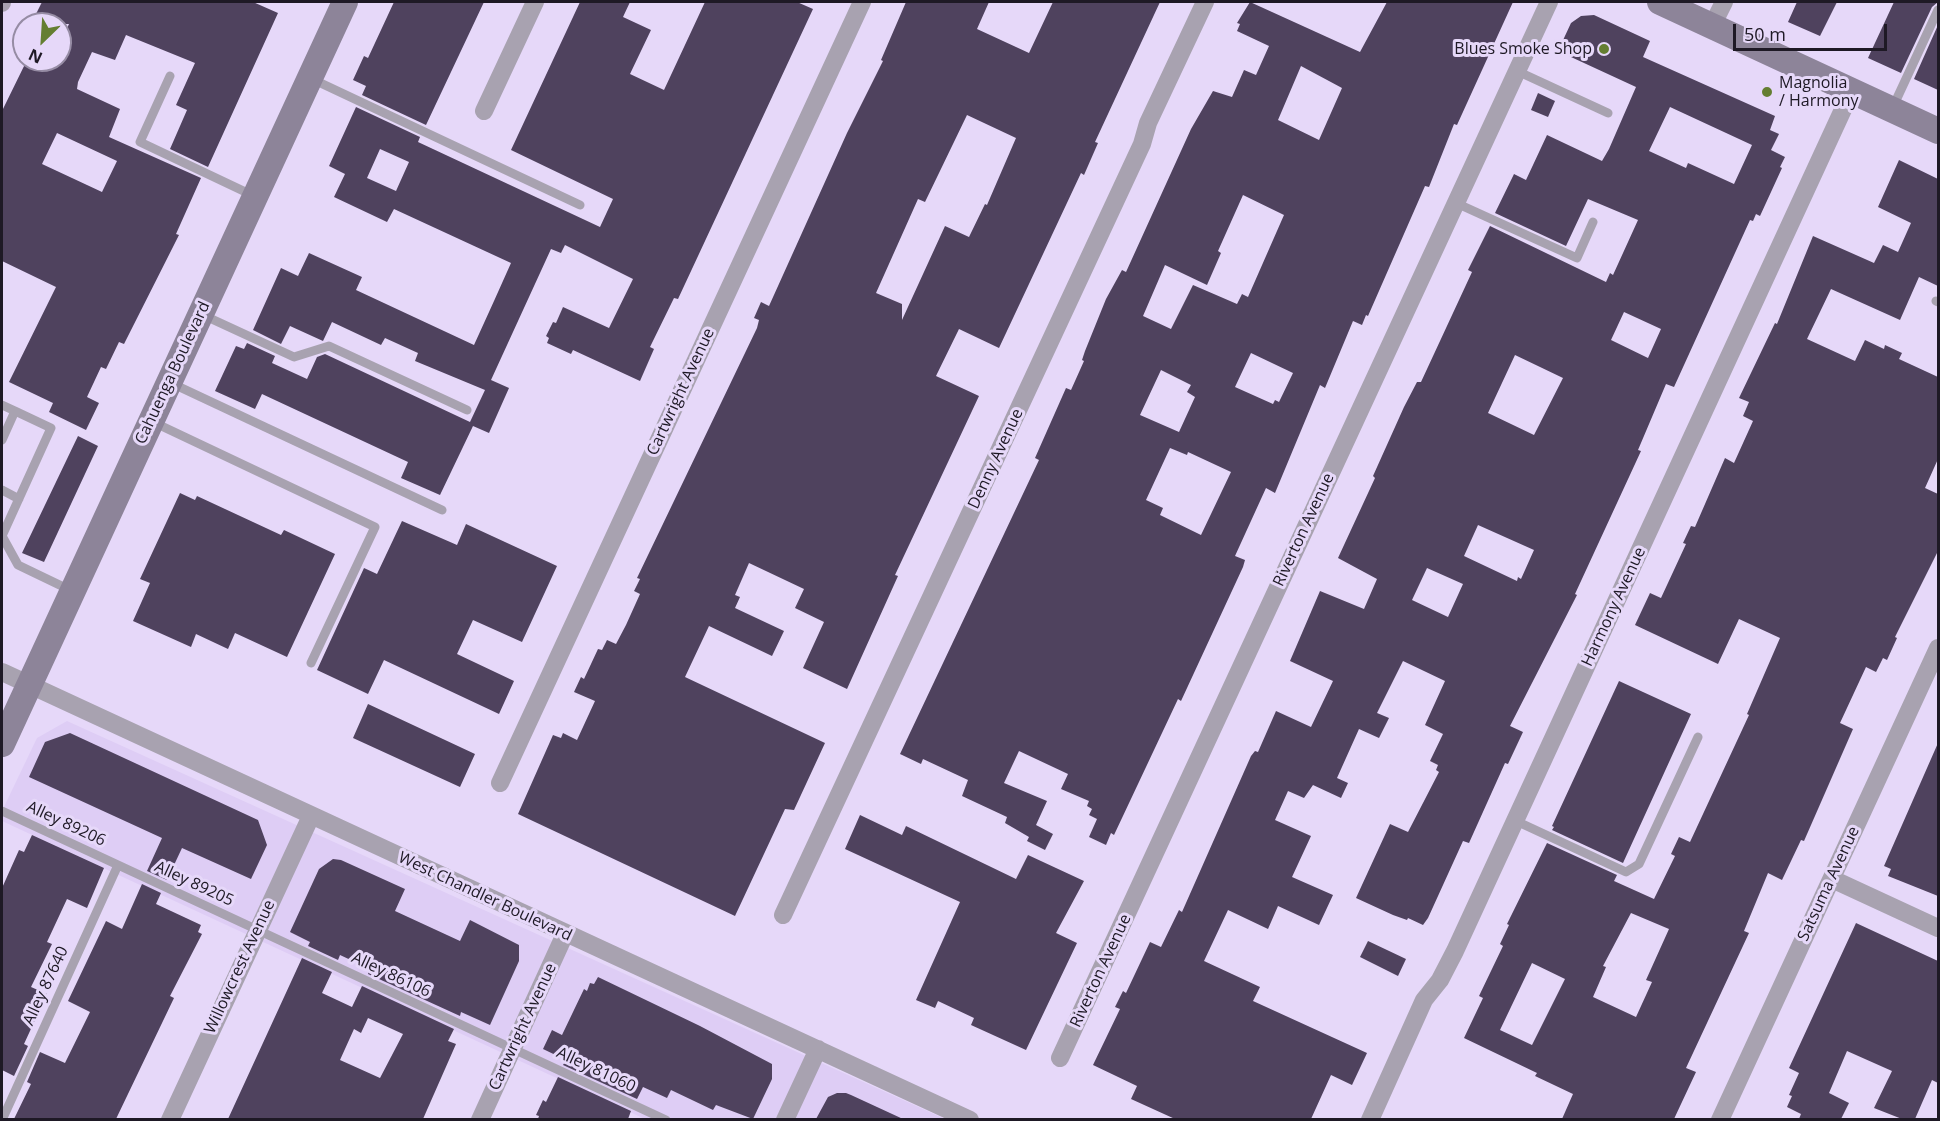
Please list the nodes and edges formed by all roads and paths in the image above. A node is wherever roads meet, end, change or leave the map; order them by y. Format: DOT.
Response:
graph roads {
  1 [pos="345,2"];
  2 [pos="535,2"];
  3 [pos="862,2"];
  4 [pos="1204,2"];
  5 [pos="1549,2"];
  6 [pos="1660,2"];
  7 [pos="1724,2"];
  8 [pos="1938,10"];
  9 [pos="1712,26"];
  10 [pos="1517,71"];
  11 [pos="170,76"];
  12 [pos="309,78"];
  13 [pos="1852,90"];
  14 [pos="1892,109"];
  15 [pos="484,111"];
  16 [pos="1608,113"];
  17 [pos="1938,130"];
  18 [pos="254,196"];
  19 [pos="1456,203"];
  20 [pos="580,205"];
  21 [pos="1593,222"];
  22 [pos="201,314"];
  23 [pos="169,382"];
  24 [pos="2,405"];
  25 [pos="467,410"];
  26 [pos="15,411"];
  27 [pos="151,421"];
  28 [pos="2,440"];
  29 [pos="2,490"];
  30 [pos="19,499"];
  31 [pos="442,510"];
  32 [pos="72,591"];
  33 [pos="1938,648"];
  34 [pos="311,663"];
  35 [pos="2,672"];
  36 [pos="28,685"];
  37 [pos="1698,737"];
  38 [pos="2,744"];
  39 [pos="500,783"];
  40 [pos="2,811"];
  41 [pos="311,816"];
  42 [pos="1516,821"];
  43 [pos="118,865"];
  44 [pos="1832,879"];
  45 [pos="783,915"];
  46 [pos="1938,928"];
  47 [pos="257,929"];
  48 [pos="565,934"];
  49 [pos="513,1048"];
  50 [pos="818,1049"];
  51 [pos="1060,1058"];
  52 [pos="2,1119"];
  53 [pos="170,1119"];
  54 [pos="480,1119"];
  55 [pos="666,1119"];
  56 [pos="785,1119"];
  57 [pos="970,1119"];
  58 [pos="1370,1119"];
  59 [pos="1720,1119"];
  1 -- 12 [label="main road, Cahuenga Boulevard"];
  2 -- 15 [label="street"];
  3 -- 39 [label="street, Cartwright Avenue"];
  4 -- 45 [label="street, Denny Avenue"];
  5 -- 10 [label="street, Riverton Avenue"];
  6 -- 9 [label="main road"];
  7 -- 9 [label="street"];
  8 -- 14 [label="lane"];
  9 -- 13 [label="main road"];
  10 -- 16 [label="lane"];
  10 -- 19 [label="street, Riverton Avenue"];
  11 -- 18 [label="lane"];
  12 -- 18 [label="main road, Cahuenga Boulevard"];
  12 -- 20 [label="lane"];
  13 -- 14 [label="main road"];
  13 -- 42 [label="street, Harmony Avenue"];
  14 -- 17 [label="main road"];
  18 -- 22 [label="main road, Cahuenga Boulevard"];
  19 -- 21 [label="lane"];
  19 -- 51 [label="street, Riverton Avenue"];
  22 -- 23 [label="main road, Cahuenga Boulevard"];
  22 -- 25 [label="lane"];
  23 -- 27 [label="main road, Cahuenga Boulevard"];
  23 -- 31 [label="lane"];
  24 -- 26 [label="lane"];
  26 -- 28 [label="lane"];
  26 -- 30 [label="lane"];
  27 -- 32 [label="main road, Cahuenga Boulevard"];
  27 -- 34 [label="lane"];
  29 -- 30 [label="lane"];
  30 -- 32 [label="lane"];
  32 -- 36 [label="main road, Cahuenga Boulevard"];
  33 -- 44 [label="street, Satsuma Avenue"];
  35 -- 36 [label="street, West Chandler Boulevard"];
  36 -- 38 [label="main road, Cahuenga Boulevard"];
  36 -- 41 [label="street, West Chandler Boulevard"];
  37 -- 42 [label="lane"];
  40 -- 43 [label="lane, Alley 89206"];
  41 -- 47 [label="street, Willowcrest Avenue"];
  41 -- 48 [label="street, West Chandler Boulevard"];
  42 -- 58 [label="street, Harmony Avenue"];
  43 -- 47 [label="lane, Alley 89205"];
  43 -- 52 [label="lane, Alley 87640"];
  44 -- 46 [label="street"];
  44 -- 59 [label="street, Satsuma Avenue"];
  47 -- 49 [label="lane, Alley 86106"];
  47 -- 53 [label="street, Willowcrest Avenue"];
  48 -- 49 [label="street, Cartwright Avenue"];
  48 -- 50 [label="street, West Chandler Boulevard"];
  49 -- 54 [label="street, Cartwright Avenue"];
  49 -- 55 [label="lane, Alley 81060"];
  50 -- 56 [label="street"];
  50 -- 57 [label="street, West Chandler Boulevard"];
}
